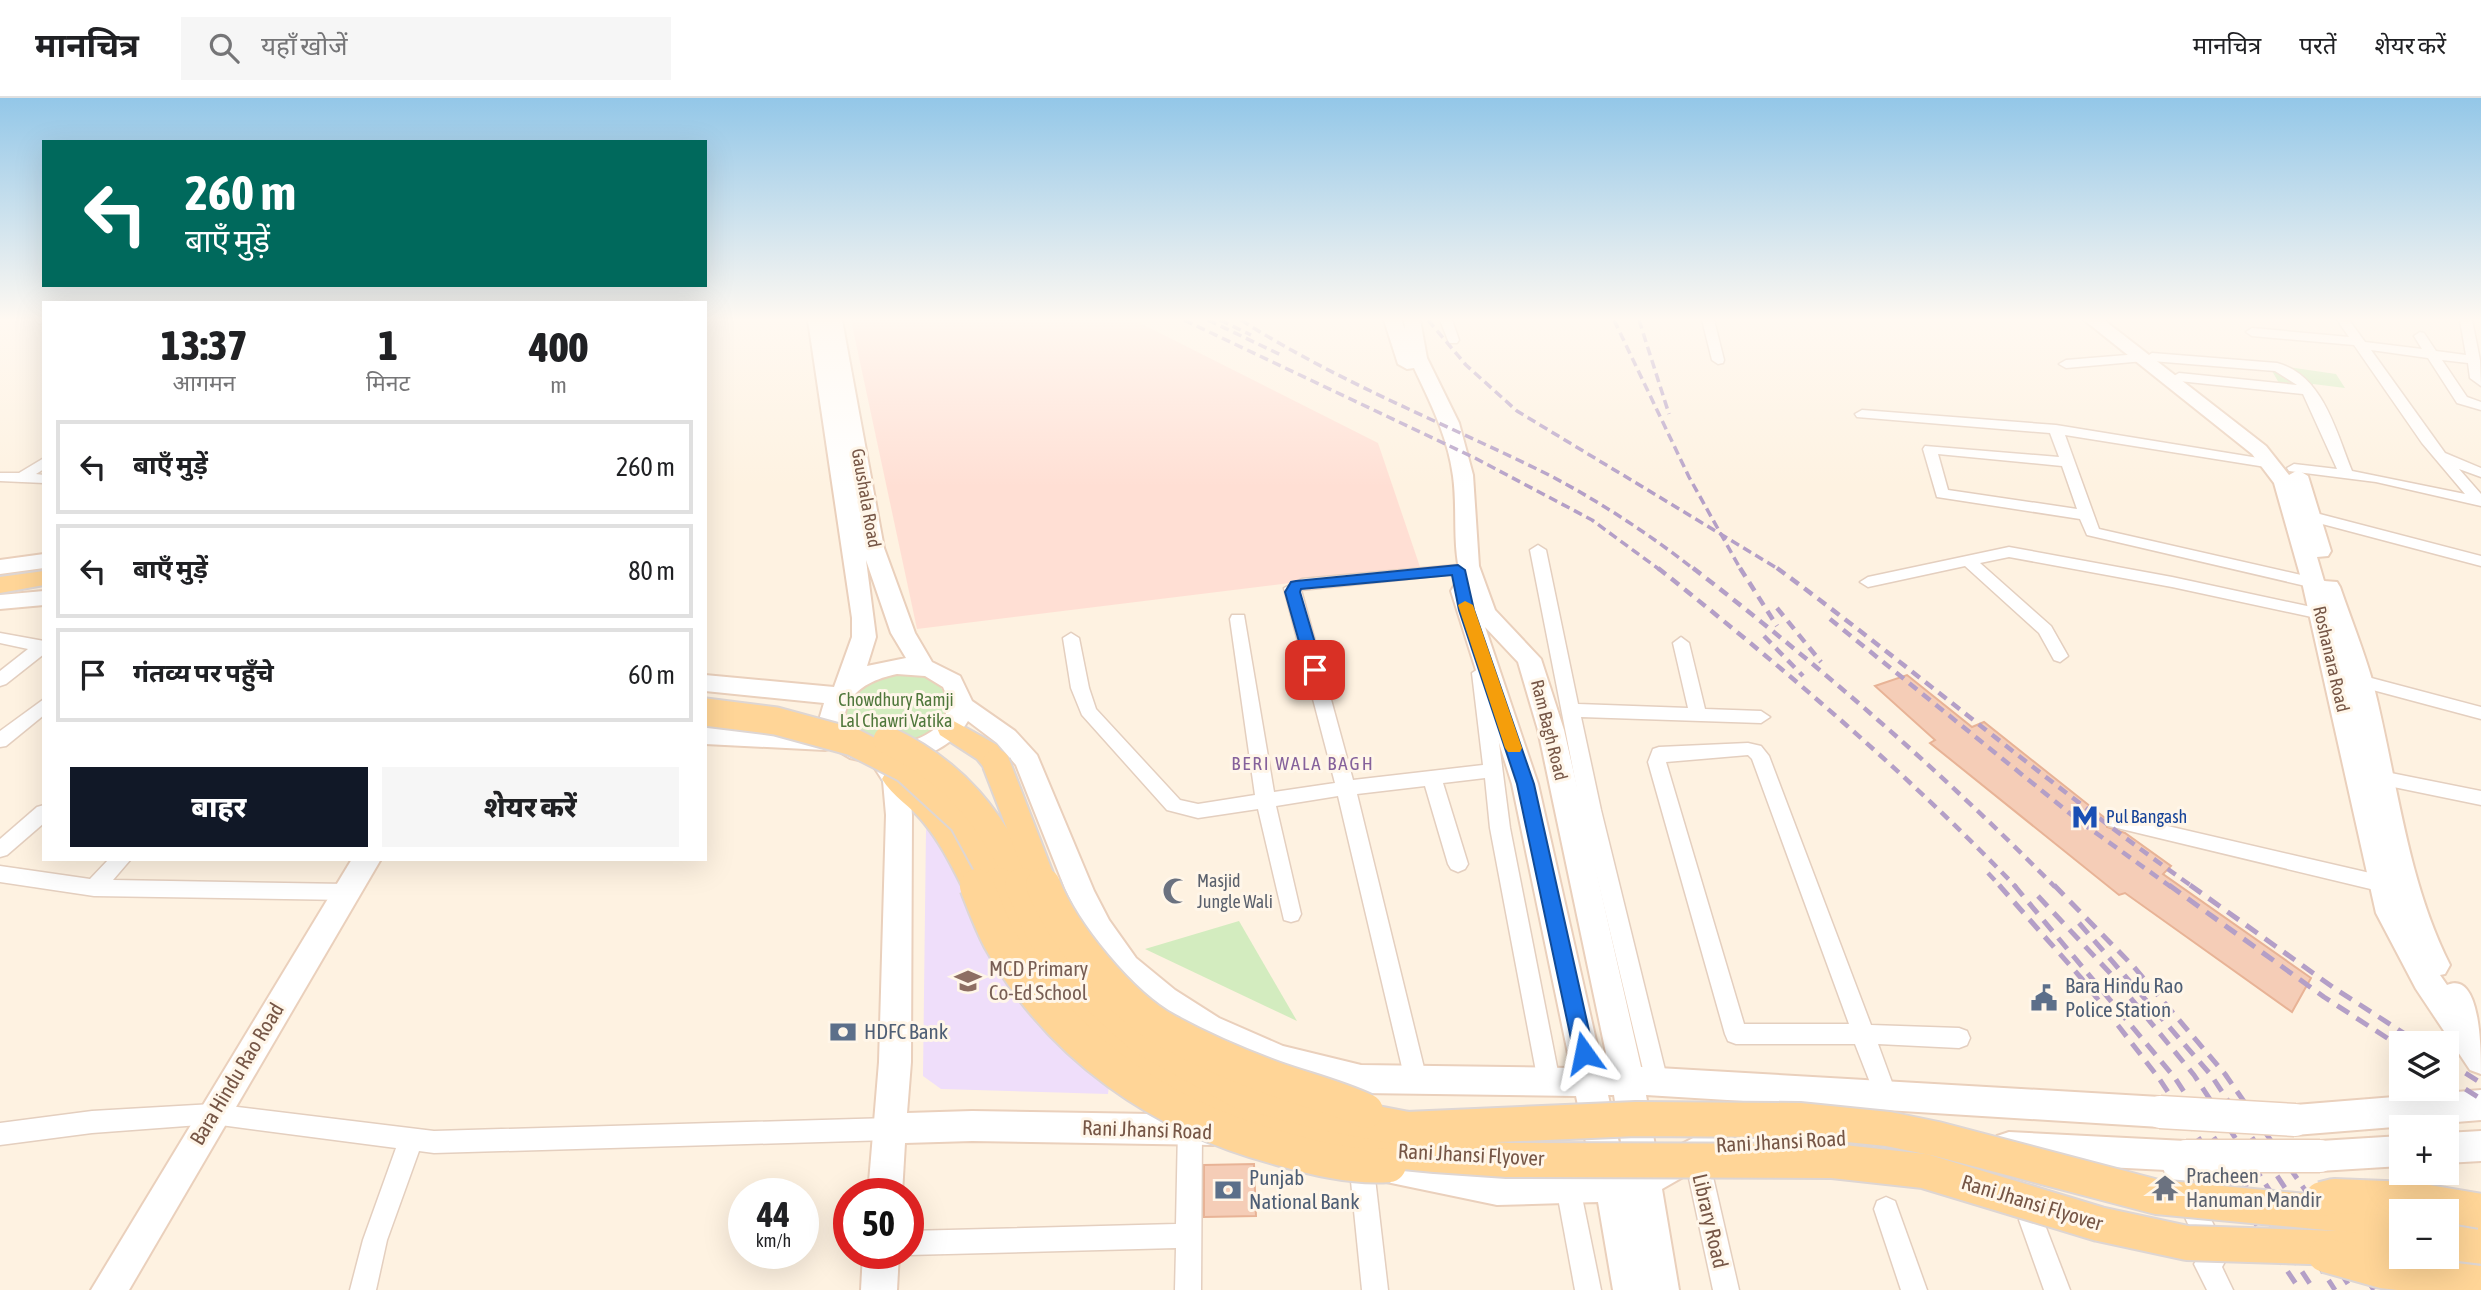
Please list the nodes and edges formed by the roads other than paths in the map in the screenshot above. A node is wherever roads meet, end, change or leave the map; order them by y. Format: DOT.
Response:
graph roads {
  1 [pos="826,376"];
  2 [pos="843,376"];
  3 [pos="1413,376"];
  4 [pos="1426,376"];
  5 [pos="2168,376"];
  6 [pos="2297,376"];
  7 [pos="2383,376"];
  8 [pos="2446,376"];
  9 [pos="2179,377"];
  10 [pos="2308,390"];
  11 [pos="2481,406"];
  12 [pos="1862,414"];
  13 [pos="2056,429"];
  14 [pos="2439,455"];
  15 [pos="2068,462"];
  16 [pos="42,463"];
  17 [pos="2283,466"];
  18 [pos="2346,473"];
  19 [pos="2481,473"];
  20 [pos="0,477"];
  21 [pos="22,478"];
  22 [pos="42,479"];
  23 [pos="2480,502"];
  24 [pos="2086,514"];
  25 [pos="2312,517"];
  26 [pos="1538,550"];
  27 [pos="42,561"];
  28 [pos="1968,561"];
  29 [pos="2481,561"];
  30 [pos="0,567"];
  31 [pos="42,570"];
  32 [pos="1458,570"];
  33 [pos="0,576"];
  34 [pos="42,578"];
  35 [pos="1868,582"];
  36 [pos="2321,584"];
  37 [pos="0,585"];
  38 [pos="42,598"];
  39 [pos="0,602"];
  40 [pos="1476,611"];
  41 [pos="2321,614"];
  42 [pos="1238,619"];
  43 [pos="0,638"];
  44 [pos="1071,638"];
  45 [pos="1476,638"];
  46 [pos="1681,643"];
  47 [pos="42,647"];
  48 [pos="42,648"];
  49 [pos="2060,656"];
  50 [pos="924,668"];
  51 [pos="0,680"];
  52 [pos="2360,681"];
  53 [pos="707,683"];
  54 [pos="844,692"];
  55 [pos="707,700"];
  56 [pos="42,707"];
  57 [pos="1570,710"];
  58 [pos="707,712"];
  59 [pos="2481,713"];
  60 [pos="1698,715"];
  61 [pos="956,716"];
  62 [pos="1761,717"];
  63 [pos="1508,729"];
  64 [pos="1551,730"];
  65 [pos="707,735"];
  66 [pos="0,741"];
  67 [pos="844,742"];
  68 [pos="873,754"];
  69 [pos="1491,771"];
  70 [pos="1432,778"];
  71 [pos="2381,778"];
  72 [pos="896,779"];
  73 [pos="1346,788"];
  74 [pos="2481,798"];
  75 [pos="1266,803"];
  76 [pos="42,814"];
  77 [pos="2116,821"];
  78 [pos="0,850"];
  79 [pos="119,861"];
  80 [pos="366,861"];
  81 [pos="1458,864"];
  82 [pos="0,874"];
  83 [pos="2383,884"];
  84 [pos="977,886"];
  85 [pos="94,888"];
  86 [pos="347,892"];
  87 [pos="1291,914"];
  88 [pos="2476,1020"];
  89 [pos="1863,1034"];
  90 [pos="1959,1038"];
  91 [pos="1279,1059"];
  92 [pos="2481,1060"];
  93 [pos="1590,1079"];
  94 [pos="1416,1080"];
  95 [pos="1642,1081"];
  96 [pos="1549,1082"];
  97 [pos="1886,1097"];
  98 [pos="2481,1105"];
  99 [pos="213,1114"];
  100 [pos="890,1129"];
  101 [pos="1199,1129"];
  102 [pos="1407,1129"];
  103 [pos="0,1134"];
  104 [pos="411,1139"];
  105 [pos="2481,1146"];
  106 [pos="2459,1147"];
  107 [pos="1695,1151"];
  108 [pos="2389,1152"];
  109 [pos="1435,1155"];
  110 [pos="2177,1155"];
  111 [pos="1361,1161"];
  112 [pos="887,1178"];
  113 [pos="1627,1184"];
  114 [pos="1568,1187"];
  115 [pos="1886,1209"];
  116 [pos="2481,1211"];
  117 [pos="2031,1220"];
  118 [pos="2389,1221"];
  119 [pos="2289,1227"];
  120 [pos="2459,1227"];
  121 [pos="2481,1231"];
  122 [pos="1188,1236"];
  123 [pos="924,1243"];
  124 [pos="2389,1248"];
  125 [pos="2459,1258"];
  126 [pos="2481,1262"];
  127 [pos="880,1269"];
  128 [pos="2481,1283"];
  129 [pos="109,1290"];
  130 [pos="363,1290"];
  131 [pos="878,1290"];
  132 [pos="1188,1290"];
  133 [pos="1376,1290"];
  134 [pos="1588,1290"];
  135 [pos="1631,1290"];
  136 [pos="1661,1290"];
  137 [pos="1726,1290"];
  138 [pos="1914,1290"];
  139 [pos="2057,1290"];
  140 [pos="2220,1290"];
  1 -- 54 [label="main road"];
  2 -- 50 [label="main road, Gaushala Road"];
  3 -- 32 [label="main road, Ram Bagh Road"];
  4 -- 40 [label="main road, Ram Bagh Road"];
  5 -- 17 [label="main road, Roshanara Road"];
  6 -- 10 [label="street"];
  7 -- 14 [label="street"];
  8 -- 11 [label="street"];
  9 -- 10 [label="street"];
  9 -- 17 [label="main road, Roshanara Road"];
  10 -- 18 [label="street"];
  12 -- 13 [label="street"];
  13 -- 15 [label="street"];
  13 -- 17 [label="street"];
  14 -- 19 [label="street"];
  14 -- 23 [label="street"];
  15 -- 24 [label="street"];
  15 -- 24 [label="street"];
  16 -- 21 [label="street"];
  17 -- 18 [label="street"];
  17 -- 25 [label="main road, Roshanara Road"];
  17 -- 36 [label="main road, Roshanara Road"];
  18 -- 23 [label="street"];
  20 -- 21 [label="street"];
  21 -- 22 [label="street"];
  24 -- 36 [label="street"];
  25 -- 29 [label="street"];
  25 -- 36 [label="main road, Roshanara Road"];
  26 -- 57 [label="street"];
  27 -- 30 [label="main road"];
  28 -- 35 [label="street"];
  28 -- 41 [label="street"];
  28 -- 49 [label="street"];
  31 -- 33 [label="main road"];
  32 -- 40 [label="main road, Ram Bagh Road"];
  32 -- 73 [label="street"];
  34 -- 37 [label="main road"];
  36 -- 41 [label="main road, Roshanara Road"];
  36 -- 52 [label="main road, Roshanara Road"];
  38 -- 39 [label="main road"];
  40 -- 45 [label="main road, Ram Bagh Road"];
  40 -- 64 [label="main road, Ram Bagh Road"];
  41 -- 83 [label="main road, Roshanara Road"];
  42 -- 75 [label="street"];
  43 -- 47 [label="street"];
  44 -- 75 [label="street"];
  45 -- 63 [label="main road, Ram Bagh Road"];
  45 -- 69 [label="street"];
  46 -- 60 [label="street"];
  48 -- 51 [label="street"];
  50 -- 54 [label="main road"];
  50 -- 61 [label="main road"];
  52 -- 59 [label="street"];
  52 -- 71 [label="main road, Roshanara Road"];
  53 -- 54 [label="main road"];
  54 -- 67 [label="main road"];
  55 -- 102 [label="main road, Rani Jhansi Flyover, bridge"];
  56 -- 66 [label="street"];
  57 -- 60 [label="street"];
  57 -- 95 [label="street"];
  58 -- 109 [label="main road, Rani Jhansi Flyover, bridge"];
  60 -- 62 [label="street"];
  61 -- 68 [label="main road"];
  61 -- 91 [label="main road"];
  61 -- 102 [label="main road, bridge"];
  63 -- 64 [label="main road"];
  63 -- 93 [label="main road, Ram Bagh Road"];
  64 -- 95 [label="main road, Ram Bagh Road"];
  65 -- 67 [label="main road"];
  67 -- 68 [label="main road"];
  68 -- 72 [label="main road"];
  69 -- 70 [label="street"];
  69 -- 96 [label="street"];
  70 -- 73 [label="street"];
  70 -- 81 [label="street"];
  71 -- 74 [label="street"];
  71 -- 88 [label="main road, Roshanara Road"];
  72 -- 84 [label="main road"];
  72 -- 100 [label="main road"];
  73 -- 75 [label="street"];
  73 -- 94 [label="street"];
  75 -- 87 [label="street"];
  76 -- 78 [label="street"];
  77 -- 83 [label="street"];
  79 -- 85 [label="street"];
  80 -- 86 [label="main road, Bara Hindu Rao Road"];
  82 -- 85 [label="street"];
  83 -- 92 [label="main road, Roshanara Road"];
  84 -- 109 [label="main road, bridge"];
  85 -- 86 [label="street"];
  86 -- 99 [label="main road, Bara Hindu Rao Road"];
  89 -- 89 [label="street"];
  89 -- 90 [label="street"];
  89 -- 97 [label="street"];
  91 -- 94 [label="main road"];
  91 -- 101 [label="main road"];
  93 -- 95 [label="main road"];
  93 -- 96 [label="main road"];
  93 -- 113 [label="main road, Ram Bagh Road"];
  94 -- 96 [label="main road"];
  95 -- 97 [label="main road"];
  95 -- 113 [label="main road, Ram Bagh Road"];
  97 -- 98 [label="main road, bridge"];
  99 -- 103 [label="street"];
  99 -- 104 [label="street"];
  99 -- 129 [label="main road, Bara Hindu Rao Road"];
  100 -- 101 [label="main road, Rani Jhansi Road"];
  100 -- 104 [label="street"];
  100 -- 112 [label="main road"];
  101 -- 111 [label="main road, Rani Jhansi Road"];
  101 -- 122 [label="street"];
  102 -- 119 [label="main road, Rani Jhansi Flyover, bridge"];
  104 -- 130 [label="street"];
  105 -- 106 [label="main road"];
  107 -- 110 [label="main road, Rani Jhansi Road"];
  107 -- 113 [label="main road, Rani Jhansi Road"];
  107 -- 137 [label="street, Library Road"];
  108 -- 110 [label="main road, Rani Jhansi Road, bridge"];
  109 -- 119 [label="main road, Rani Jhansi Flyover, bridge"];
  110 -- 140 [label="street"];
  111 -- 114 [label="main road, Rani Jhansi Road"];
  111 -- 133 [label="street"];
  113 -- 114 [label="main road, Rani Jhansi Road"];
  113 -- 135 [label="main road"];
  113 -- 136 [label="main road"];
  114 -- 134 [label="street"];
  115 -- 138 [label="street"];
  116 -- 119 [label="main road, bridge"];
  117 -- 139 [label="street"];
  118 -- 119 [label="main road, Rani Jhansi Flyover, bridge"];
  119 -- 124 [label="main road, Rani Jhansi Flyover, bridge"];
  119 -- 128 [label="main road, bridge"];
  120 -- 121 [label="main road"];
  122 -- 123 [label="street"];
  122 -- 132 [label="street"];
  125 -- 126 [label="main road"];
  127 -- 131 [label="main road"];
}
